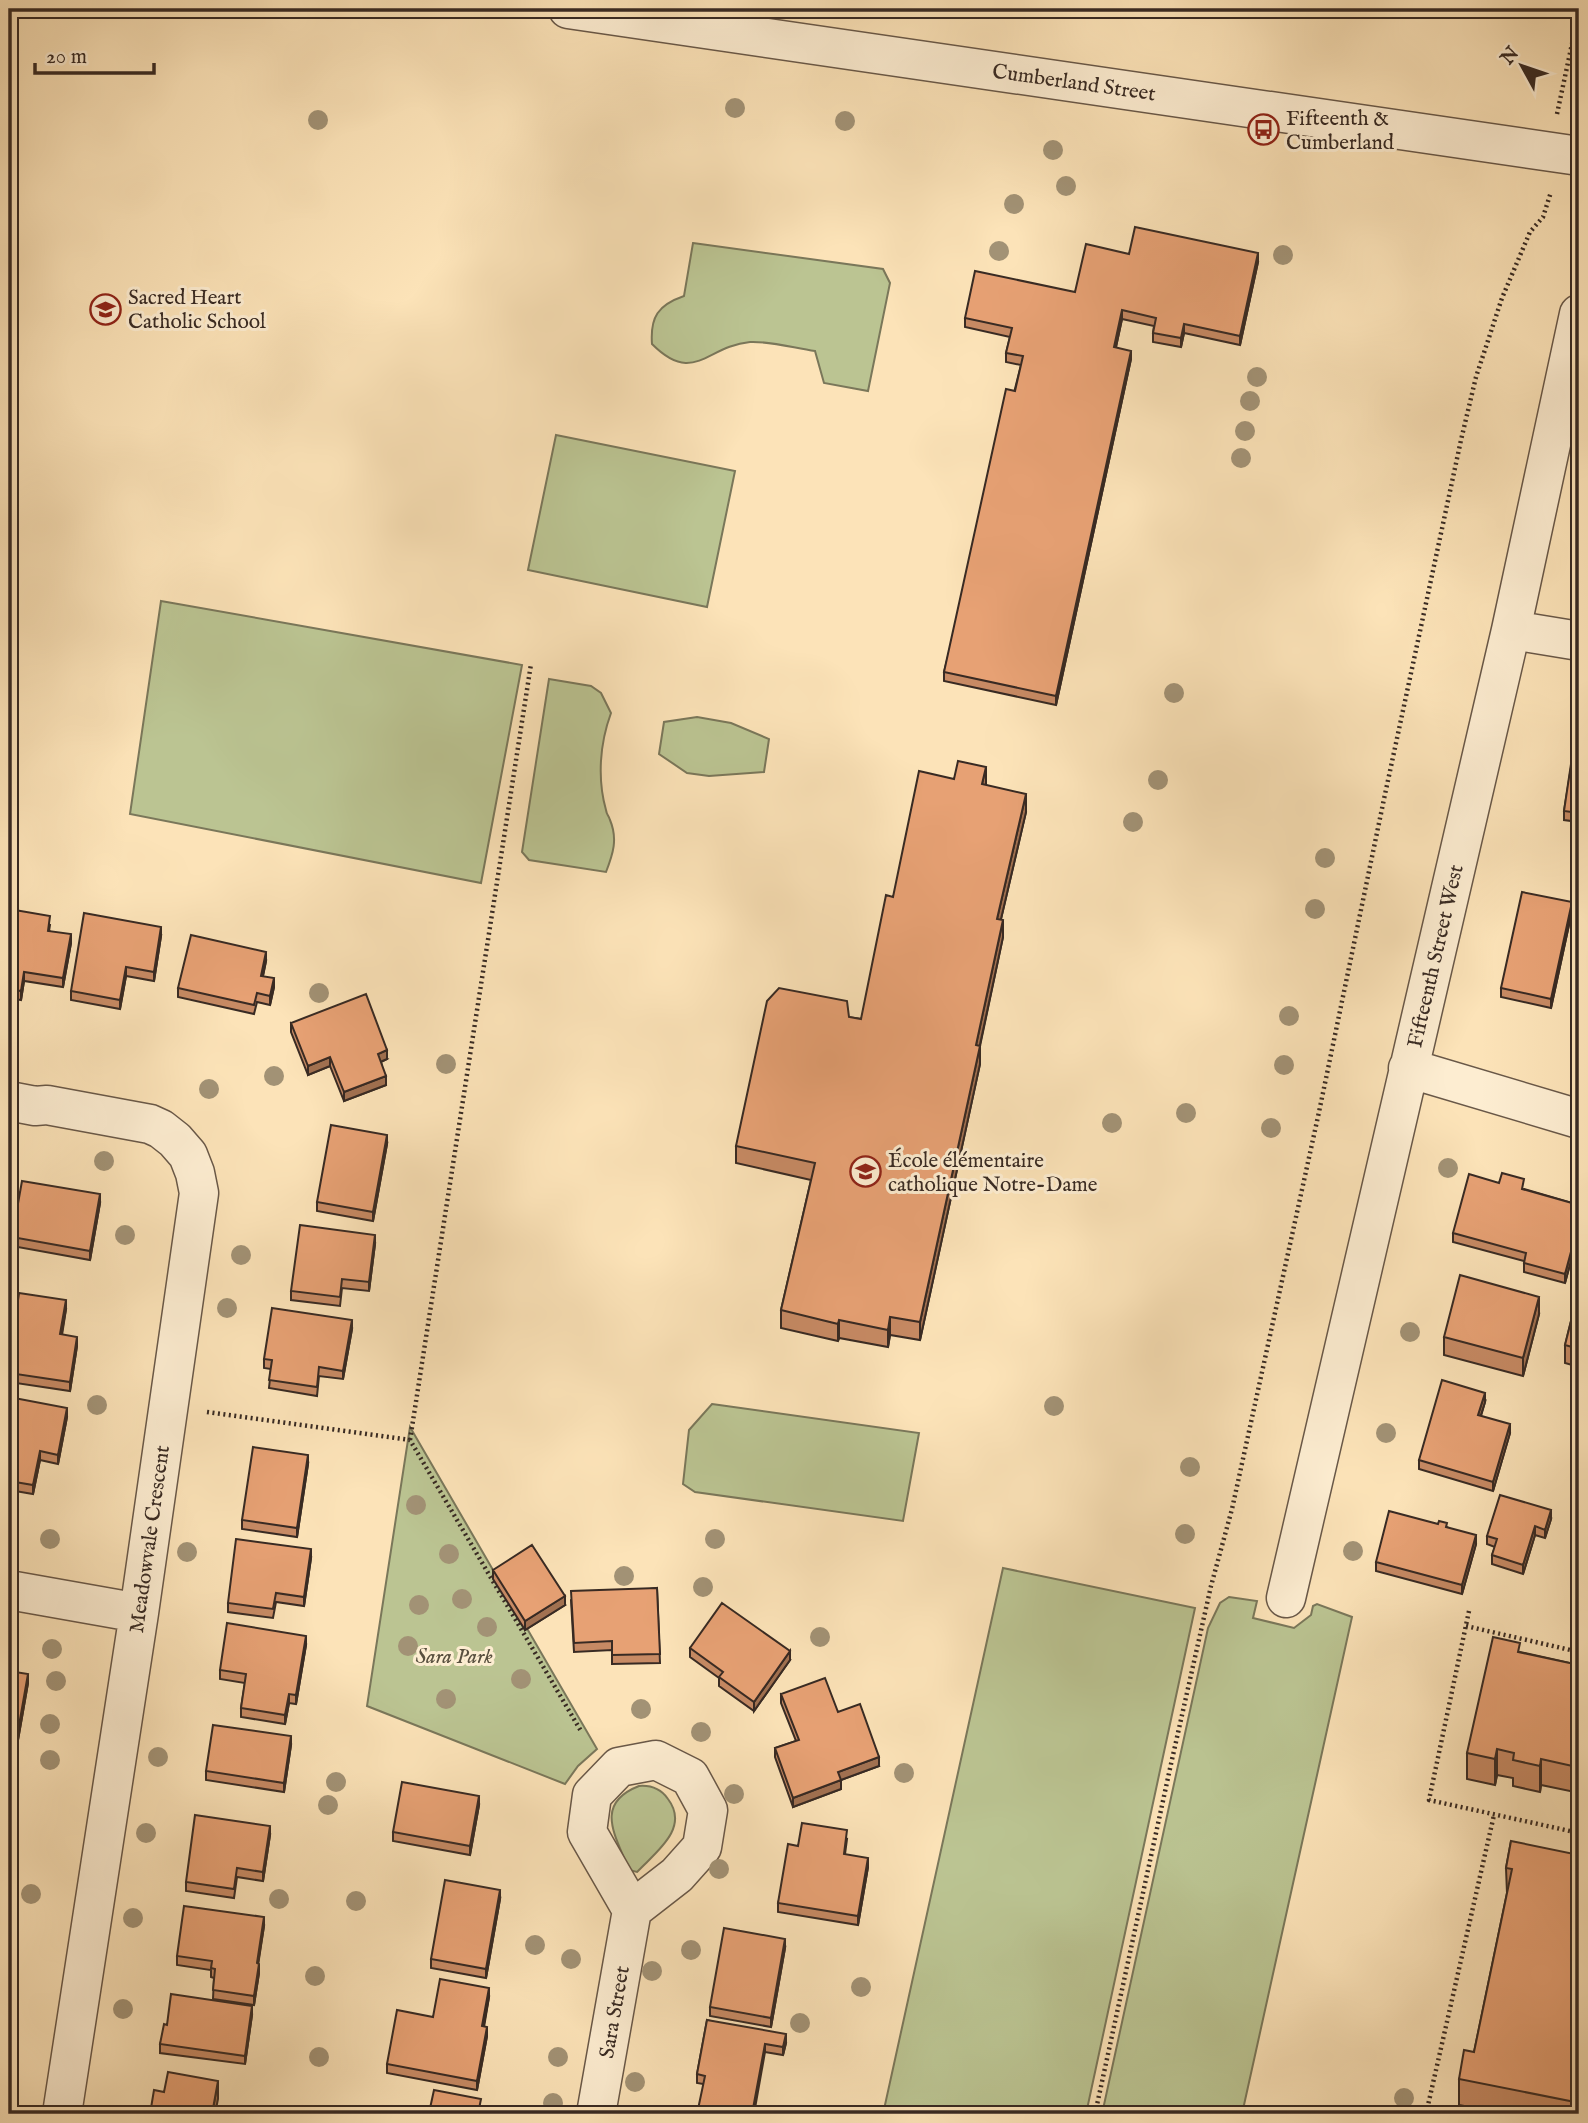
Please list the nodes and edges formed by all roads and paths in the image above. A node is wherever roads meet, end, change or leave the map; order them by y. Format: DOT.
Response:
graph roads {
  1 [pos="568,9"];
  2 [pos="1579,11"];
  3 [pos="1565,154"];
  4 [pos="1579,314"];
  5 [pos="1511,630"];
  6 [pos="1579,641"];
  7 [pos="531,664"];
  8 [pos="1408,1068"];
  9 [pos="9,1101"];
  10 [pos="1579,1119"];
  11 [pos="168,1407"];
  12 [pos="410,1440"];
  13 [pos="9,1590"];
  14 [pos="1286,1598"];
  15 [pos="1469,1611"];
  16 [pos="139,1613"];
  17 [pos="1466,1626"];
  18 [pos="1579,1652"];
  19 [pos="581,1731"];
  20 [pos="1494,1814"];
  21 [pos="1579,1833"];
  22 [pos="632,1910"];
  23 [pos="62,2114"];
  24 [pos="596,2114"];
  25 [pos="1095,2114"];
  26 [pos="1426,2114"];
  1 -- 3 [label="street, Cumberland Street"];
  2 -- 3 [label="path"];
  3 -- 25 [label="path"];
  4 -- 5 [label="street, Fifteenth Street West"];
  5 -- 6 [label="street"];
  5 -- 8 [label="street, Fifteenth Street West"];
  7 -- 12 [label="path"];
  8 -- 10 [label="street"];
  8 -- 14 [label="street, Fifteenth Street West"];
  9 -- 11 [label="street, Meadowvale Crescent"];
  11 -- 12 [label="path"];
  11 -- 16 [label="street, Meadowvale Crescent"];
  12 -- 19 [label="path"];
  13 -- 16 [label="street"];
  15 -- 17 [label="path"];
  16 -- 23 [label="street, Meadowvale Crescent"];
  17 -- 18 [label="path"];
  17 -- 20 [label="path"];
  20 -- 21 [label="path"];
  20 -- 26 [label="path"];
  22 -- 24 [label="street, Sara Street"];
}
